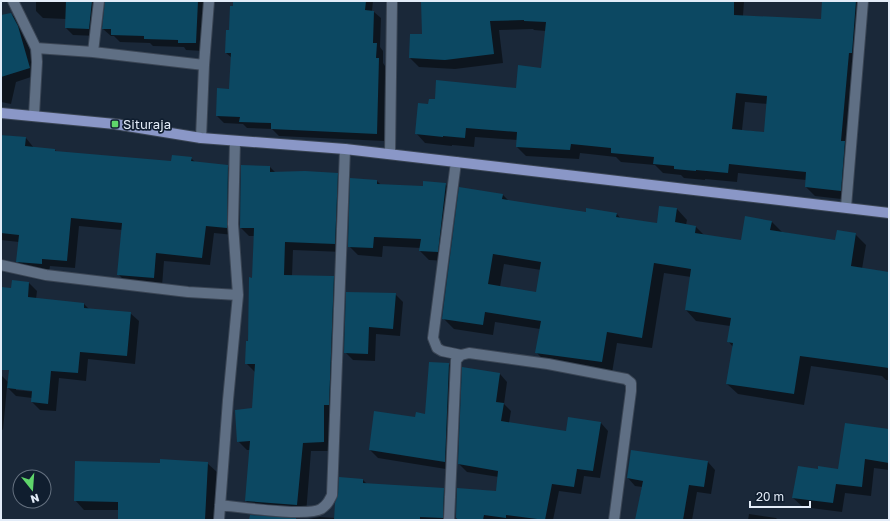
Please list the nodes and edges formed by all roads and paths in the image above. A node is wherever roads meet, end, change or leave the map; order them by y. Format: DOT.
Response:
graph roads {
  1 [pos="13,1"];
  2 [pos="98,1"];
  3 [pos="209,1"];
  4 [pos="392,1"];
  5 [pos="863,1"];
  6 [pos="36,48"];
  7 [pos="93,52"];
  8 [pos="204,65"];
  9 [pos="1,113"];
  10 [pos="34,115"];
  11 [pos="202,138"];
  12 [pos="234,141"];
  13 [pos="345,149"];
  14 [pos="390,154"];
  15 [pos="456,162"];
  16 [pos="846,207"];
  17 [pos="889,213"];
  18 [pos="1,265"];
  19 [pos="238,295"];
  20 [pos="461,355"];
  21 [pos="220,505"];
  22 [pos="219,520"];
  23 [pos="449,520"];
  24 [pos="614,520"];
  1 -- 6 [label="street"];
  2 -- 7 [label="street"];
  3 -- 8 [label="street"];
  4 -- 14 [label="street"];
  5 -- 16 [label="street"];
  6 -- 7 [label="street"];
  6 -- 10 [label="street"];
  7 -- 8 [label="street"];
  8 -- 11 [label="street"];
  9 -- 10 [label="main road"];
  10 -- 11 [label="main road"];
  11 -- 12 [label="main road"];
  12 -- 13 [label="main road"];
  12 -- 19 [label="street"];
  13 -- 14 [label="main road"];
  13 -- 21 [label="street"];
  14 -- 15 [label="main road"];
  15 -- 16 [label="main road"];
  15 -- 20 [label="street"];
  16 -- 17 [label="main road"];
  18 -- 19 [label="street"];
  19 -- 21 [label="street"];
  20 -- 23 [label="street"];
  20 -- 24 [label="street"];
  21 -- 22 [label="street"];
}
